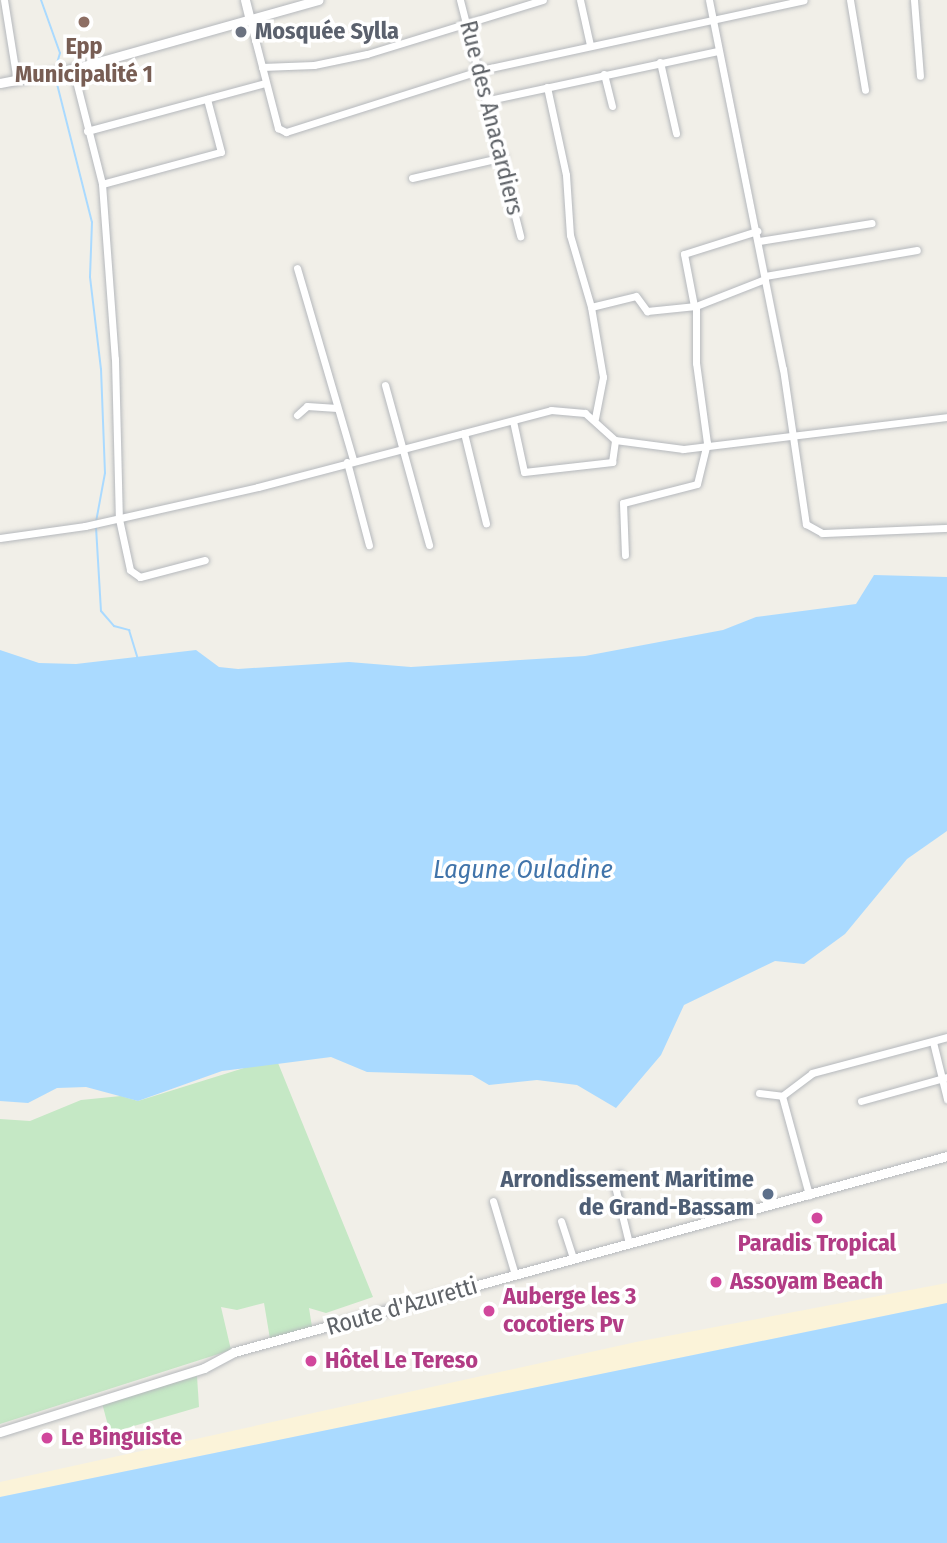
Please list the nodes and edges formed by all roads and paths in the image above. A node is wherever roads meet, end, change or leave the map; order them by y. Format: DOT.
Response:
graph roads {
  1 [pos="4,0"];
  2 [pos="245,0"];
  3 [pos="319,0"];
  4 [pos="460,0"];
  5 [pos="543,0"];
  6 [pos="580,0"];
  7 [pos="709,0"];
  8 [pos="804,0"];
  9 [pos="850,0"];
  10 [pos="914,0"];
  11 [pos="250,20"];
  12 [pos="712,20"];
  13 [pos="468,24"];
  14 [pos="590,45"];
  15 [pos="718,51"];
  16 [pos="660,62"];
  17 [pos="262,67"];
  18 [pos="73,69"];
  19 [pos="481,70"];
  20 [pos="604,74"];
  21 [pos="920,76"];
  22 [pos="17,81"];
  23 [pos="0,83"];
  24 [pos="265,83"];
  25 [pos="547,87"];
  26 [pos="865,90"];
  27 [pos="207,99"];
  28 [pos="489,100"];
  29 [pos="612,107"];
  30 [pos="87,131"];
  31 [pos="676,133"];
  32 [pos="504,157"];
  33 [pos="412,177"];
  34 [pos="102,184"];
  35 [pos="872,223"];
  36 [pos="757,231"];
  37 [pos="520,236"];
  38 [pos="759,241"];
  39 [pos="917,250"];
  40 [pos="297,268"];
  41 [pos="765,278"];
  42 [pos="695,306"];
  43 [pos="591,307"];
  44 [pos="385,385"];
  45 [pos="337,408"];
  46 [pos="297,415"];
  47 [pos="947,417"];
  48 [pos="595,418"];
  49 [pos="513,421"];
  50 [pos="464,433"];
  51 [pos="796,438"];
  52 [pos="615,440"];
  53 [pos="707,443"];
  54 [pos="402,447"];
  55 [pos="350,461"];
  56 [pos="119,519"];
  57 [pos="486,523"];
  58 [pos="947,528"];
  59 [pos="0,538"];
  60 [pos="369,545"];
  61 [pos="429,545"];
  62 [pos="625,555"];
  63 [pos="205,560"];
  64 [pos="947,1037"];
  65 [pos="933,1042"];
  66 [pos="944,1078"];
  67 [pos="759,1093"];
  68 [pos="782,1096"];
  69 [pos="947,1099"];
  70 [pos="861,1101"];
  71 [pos="947,1156"];
  72 [pos="620,1174"];
  73 [pos="809,1195"];
  74 [pos="493,1201"];
  75 [pos="561,1221"];
  76 [pos="629,1243"];
  77 [pos="573,1258"];
  78 [pos="515,1275"];
  79 [pos="0,1432"];
  1 -- 22 [label="street"];
  2 -- 11 [label="street"];
  3 -- 11 [label="street"];
  4 -- 13 [label="street, Rue des Anacardiers"];
  5 -- 13 [label="street"];
  6 -- 14 [label="street"];
  7 -- 12 [label="street"];
  8 -- 12 [label="street"];
  9 -- 26 [label="street"];
  10 -- 21 [label="street"];
  11 -- 17 [label="street"];
  11 -- 18 [label="street"];
  12 -- 14 [label="street"];
  12 -- 15 [label="street"];
  13 -- 17 [label="street"];
  13 -- 19 [label="street, Rue des Anacardiers"];
  14 -- 19 [label="street"];
  15 -- 16 [label="street"];
  15 -- 36 [label="street"];
  16 -- 20 [label="street"];
  16 -- 31 [label="street"];
  17 -- 24 [label="street"];
  18 -- 22 [label="street"];
  18 -- 30 [label="street"];
  19 -- 24 [label="street"];
  19 -- 28 [label="street, Rue des Anacardiers"];
  20 -- 25 [label="street"];
  20 -- 29 [label="street"];
  22 -- 23 [label="street"];
  24 -- 27 [label="street"];
  25 -- 28 [label="street"];
  25 -- 43 [label="street"];
  27 -- 30 [label="street"];
  27 -- 34 [label="street"];
  28 -- 32 [label="street, Rue des Anacardiers"];
  30 -- 34 [label="street"];
  32 -- 33 [label="street"];
  32 -- 37 [label="street, Rue des Anacardiers"];
  34 -- 56 [label="street"];
  35 -- 38 [label="street"];
  36 -- 38 [label="street"];
  36 -- 42 [label="street"];
  38 -- 41 [label="street"];
  39 -- 41 [label="street"];
  40 -- 45 [label="street"];
  41 -- 42 [label="street"];
  41 -- 51 [label="street"];
  42 -- 43 [label="street"];
  42 -- 53 [label="street"];
  43 -- 48 [label="street"];
  44 -- 54 [label="street"];
  45 -- 46 [label="street"];
  45 -- 55 [label="street"];
  47 -- 51 [label="street"];
  48 -- 49 [label="street"];
  48 -- 52 [label="street"];
  49 -- 50 [label="street"];
  49 -- 52 [label="street"];
  50 -- 54 [label="street"];
  50 -- 57 [label="street"];
  51 -- 53 [label="street"];
  51 -- 58 [label="street"];
  52 -- 53 [label="street"];
  53 -- 62 [label="street"];
  54 -- 55 [label="street"];
  54 -- 61 [label="street"];
  55 -- 56 [label="street"];
  55 -- 60 [label="street"];
  56 -- 59 [label="street"];
  56 -- 63 [label="street"];
  64 -- 65 [label="street"];
  65 -- 66 [label="street"];
  65 -- 68 [label="street"];
  66 -- 69 [label="street"];
  66 -- 70 [label="street"];
  67 -- 68 [label="street"];
  68 -- 73 [label="street"];
  71 -- 73 [label="street, Route d'Azuretti"];
  72 -- 76 [label="street"];
  73 -- 76 [label="street, Route d'Azuretti"];
  74 -- 78 [label="street"];
  75 -- 77 [label="street"];
  76 -- 77 [label="street, Route d'Azuretti"];
  77 -- 78 [label="street, Route d'Azuretti"];
  78 -- 79 [label="street, Route d'Azuretti"];
}
